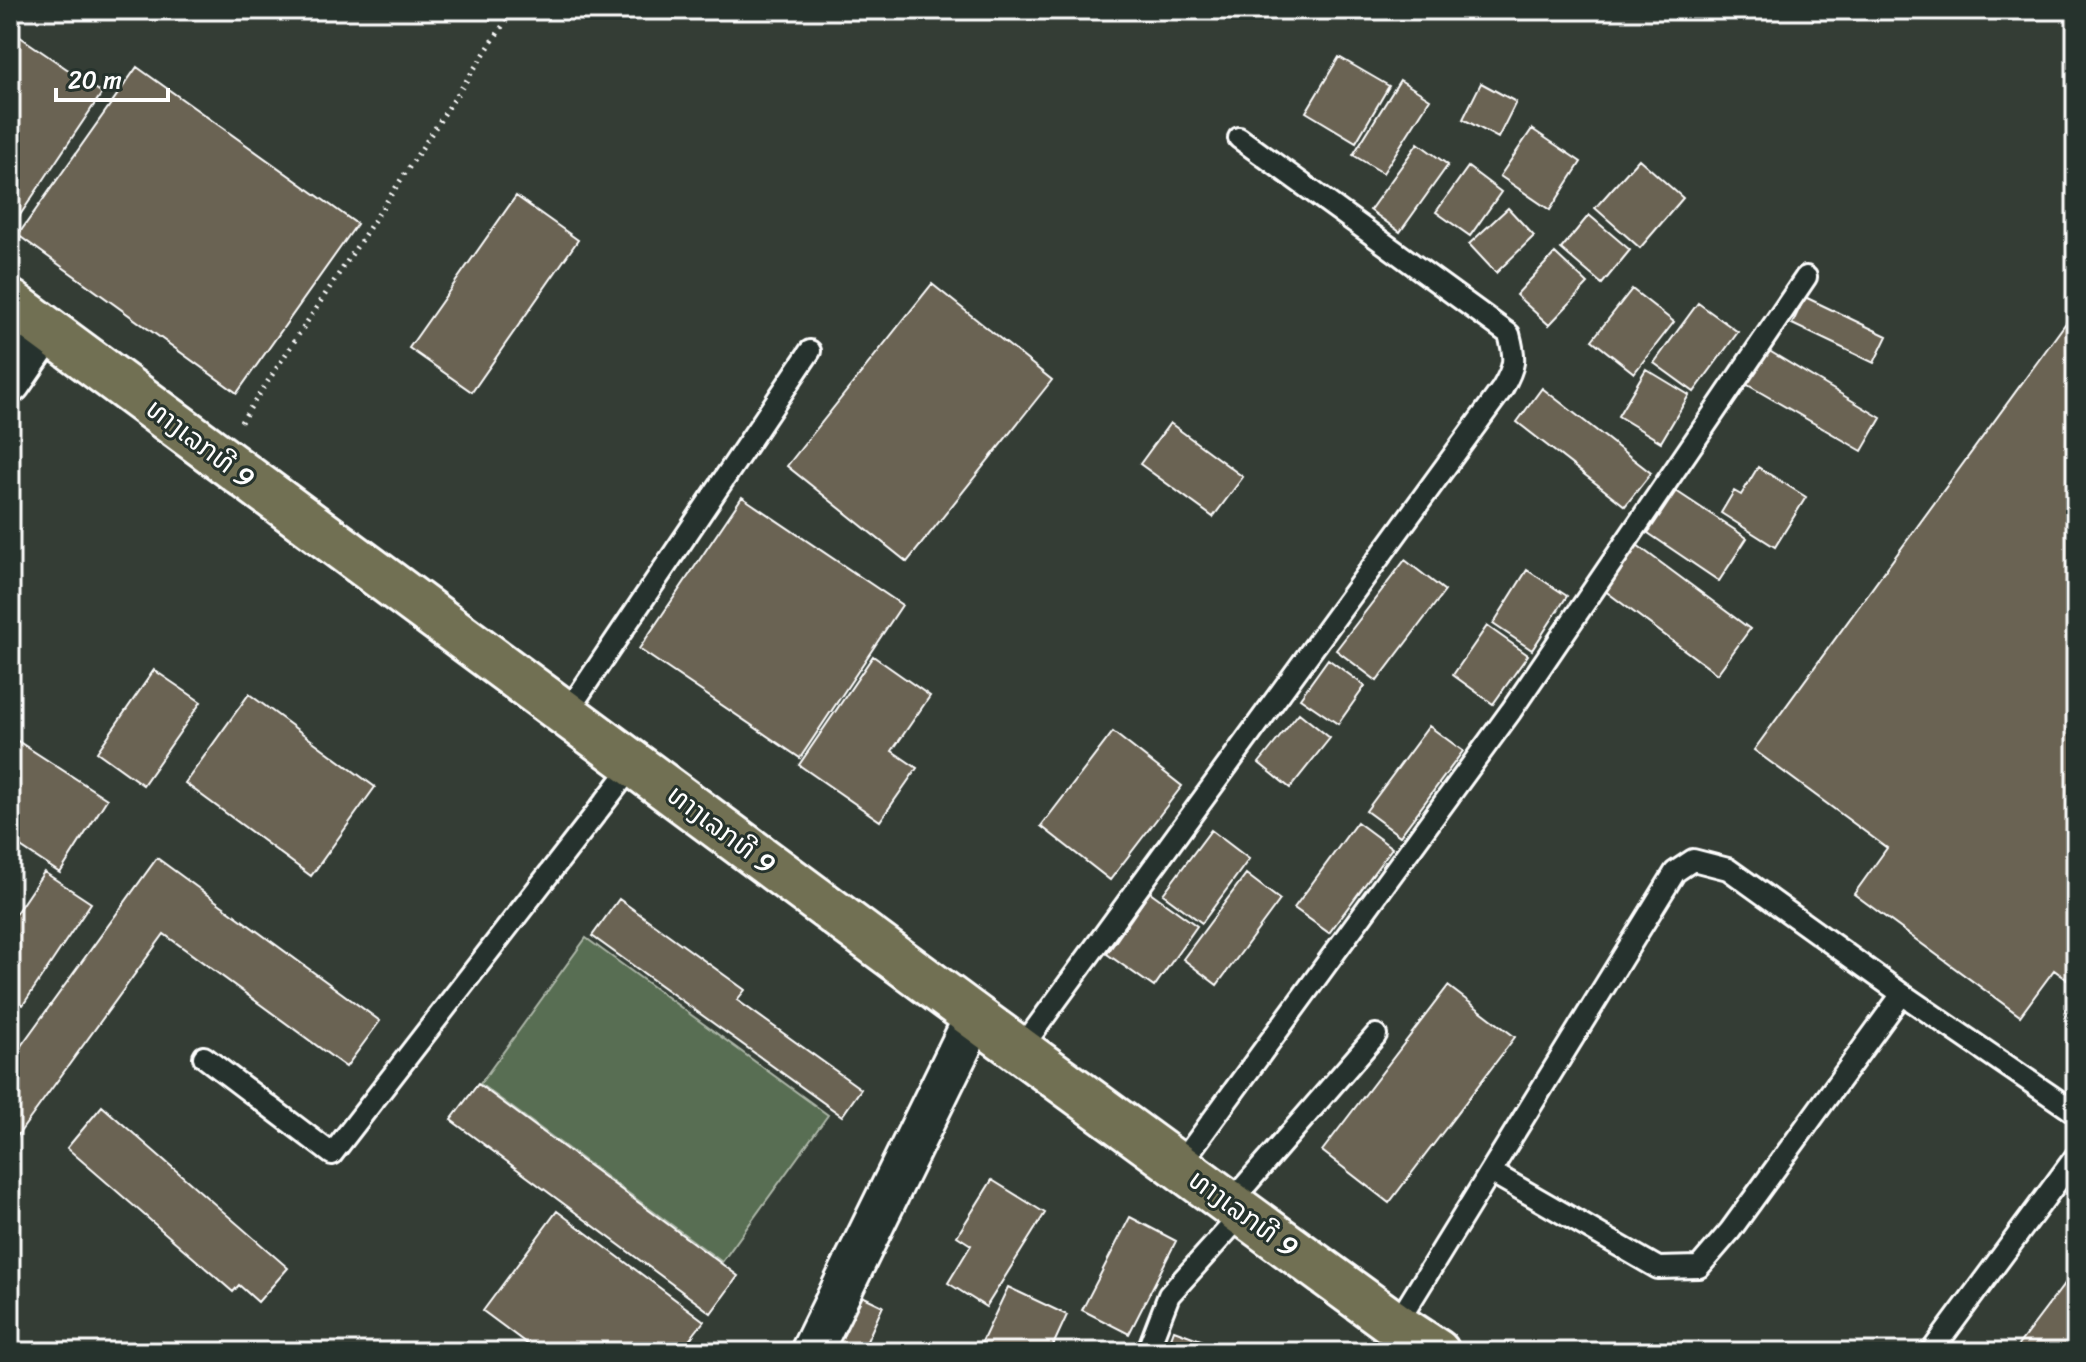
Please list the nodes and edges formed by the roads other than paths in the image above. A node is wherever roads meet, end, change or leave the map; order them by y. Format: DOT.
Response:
graph roads {
  1 [pos="1239,138"];
  2 [pos="1806,277"];
  3 [pos="10,302"];
  4 [pos="47,329"];
  5 [pos="810,351"];
  6 [pos="10,383"];
  7 [pos="566,714"];
  8 [pos="634,764"];
  9 [pos="1902,994"];
  10 [pos="975,1017"];
  11 [pos="1376,1035"];
  12 [pos="1020,1050"];
  13 [pos="204,1057"];
  14 [pos="2076,1113"];
  15 [pos="2076,1156"];
  16 [pos="1179,1166"];
  17 [pos="1491,1172"];
  18 [pos="1237,1208"];
  19 [pos="1396,1325"];
  20 [pos="811,1352"];
  21 [pos="1147,1352"];
  22 [pos="1437,1352"];
  23 [pos="1931,1352"];
  1 -- 12 [label="lane"];
  2 -- 16 [label="lane"];
  3 -- 4 [label="main road, ທາງເລກທີ 9"];
  4 -- 6 [label="street"];
  4 -- 7 [label="main road, ທາງເລກທີ 9"];
  5 -- 7 [label="lane"];
  7 -- 8 [label="main road, ທາງເລກທີ 9"];
  8 -- 10 [label="main road, ທາງເລກທີ 9"];
  8 -- 13 [label="lane"];
  9 -- 14 [label="lane"];
  9 -- 17 [label="lane"];
  9 -- 17 [label="lane"];
  10 -- 12 [label="main road, ທາງເລກທີ 9"];
  10 -- 20 [label="street"];
  11 -- 18 [label="lane"];
  12 -- 16 [label="main road, ທາງເລກທີ 9"];
  15 -- 23 [label="lane"];
  16 -- 18 [label="main road, ທາງເລກທີ 9"];
  17 -- 19 [label="lane"];
  18 -- 19 [label="main road, ທາງເລກທີ 9"];
  18 -- 21 [label="lane"];
  19 -- 22 [label="main road, ທາງເລກທີ 9"];
}
